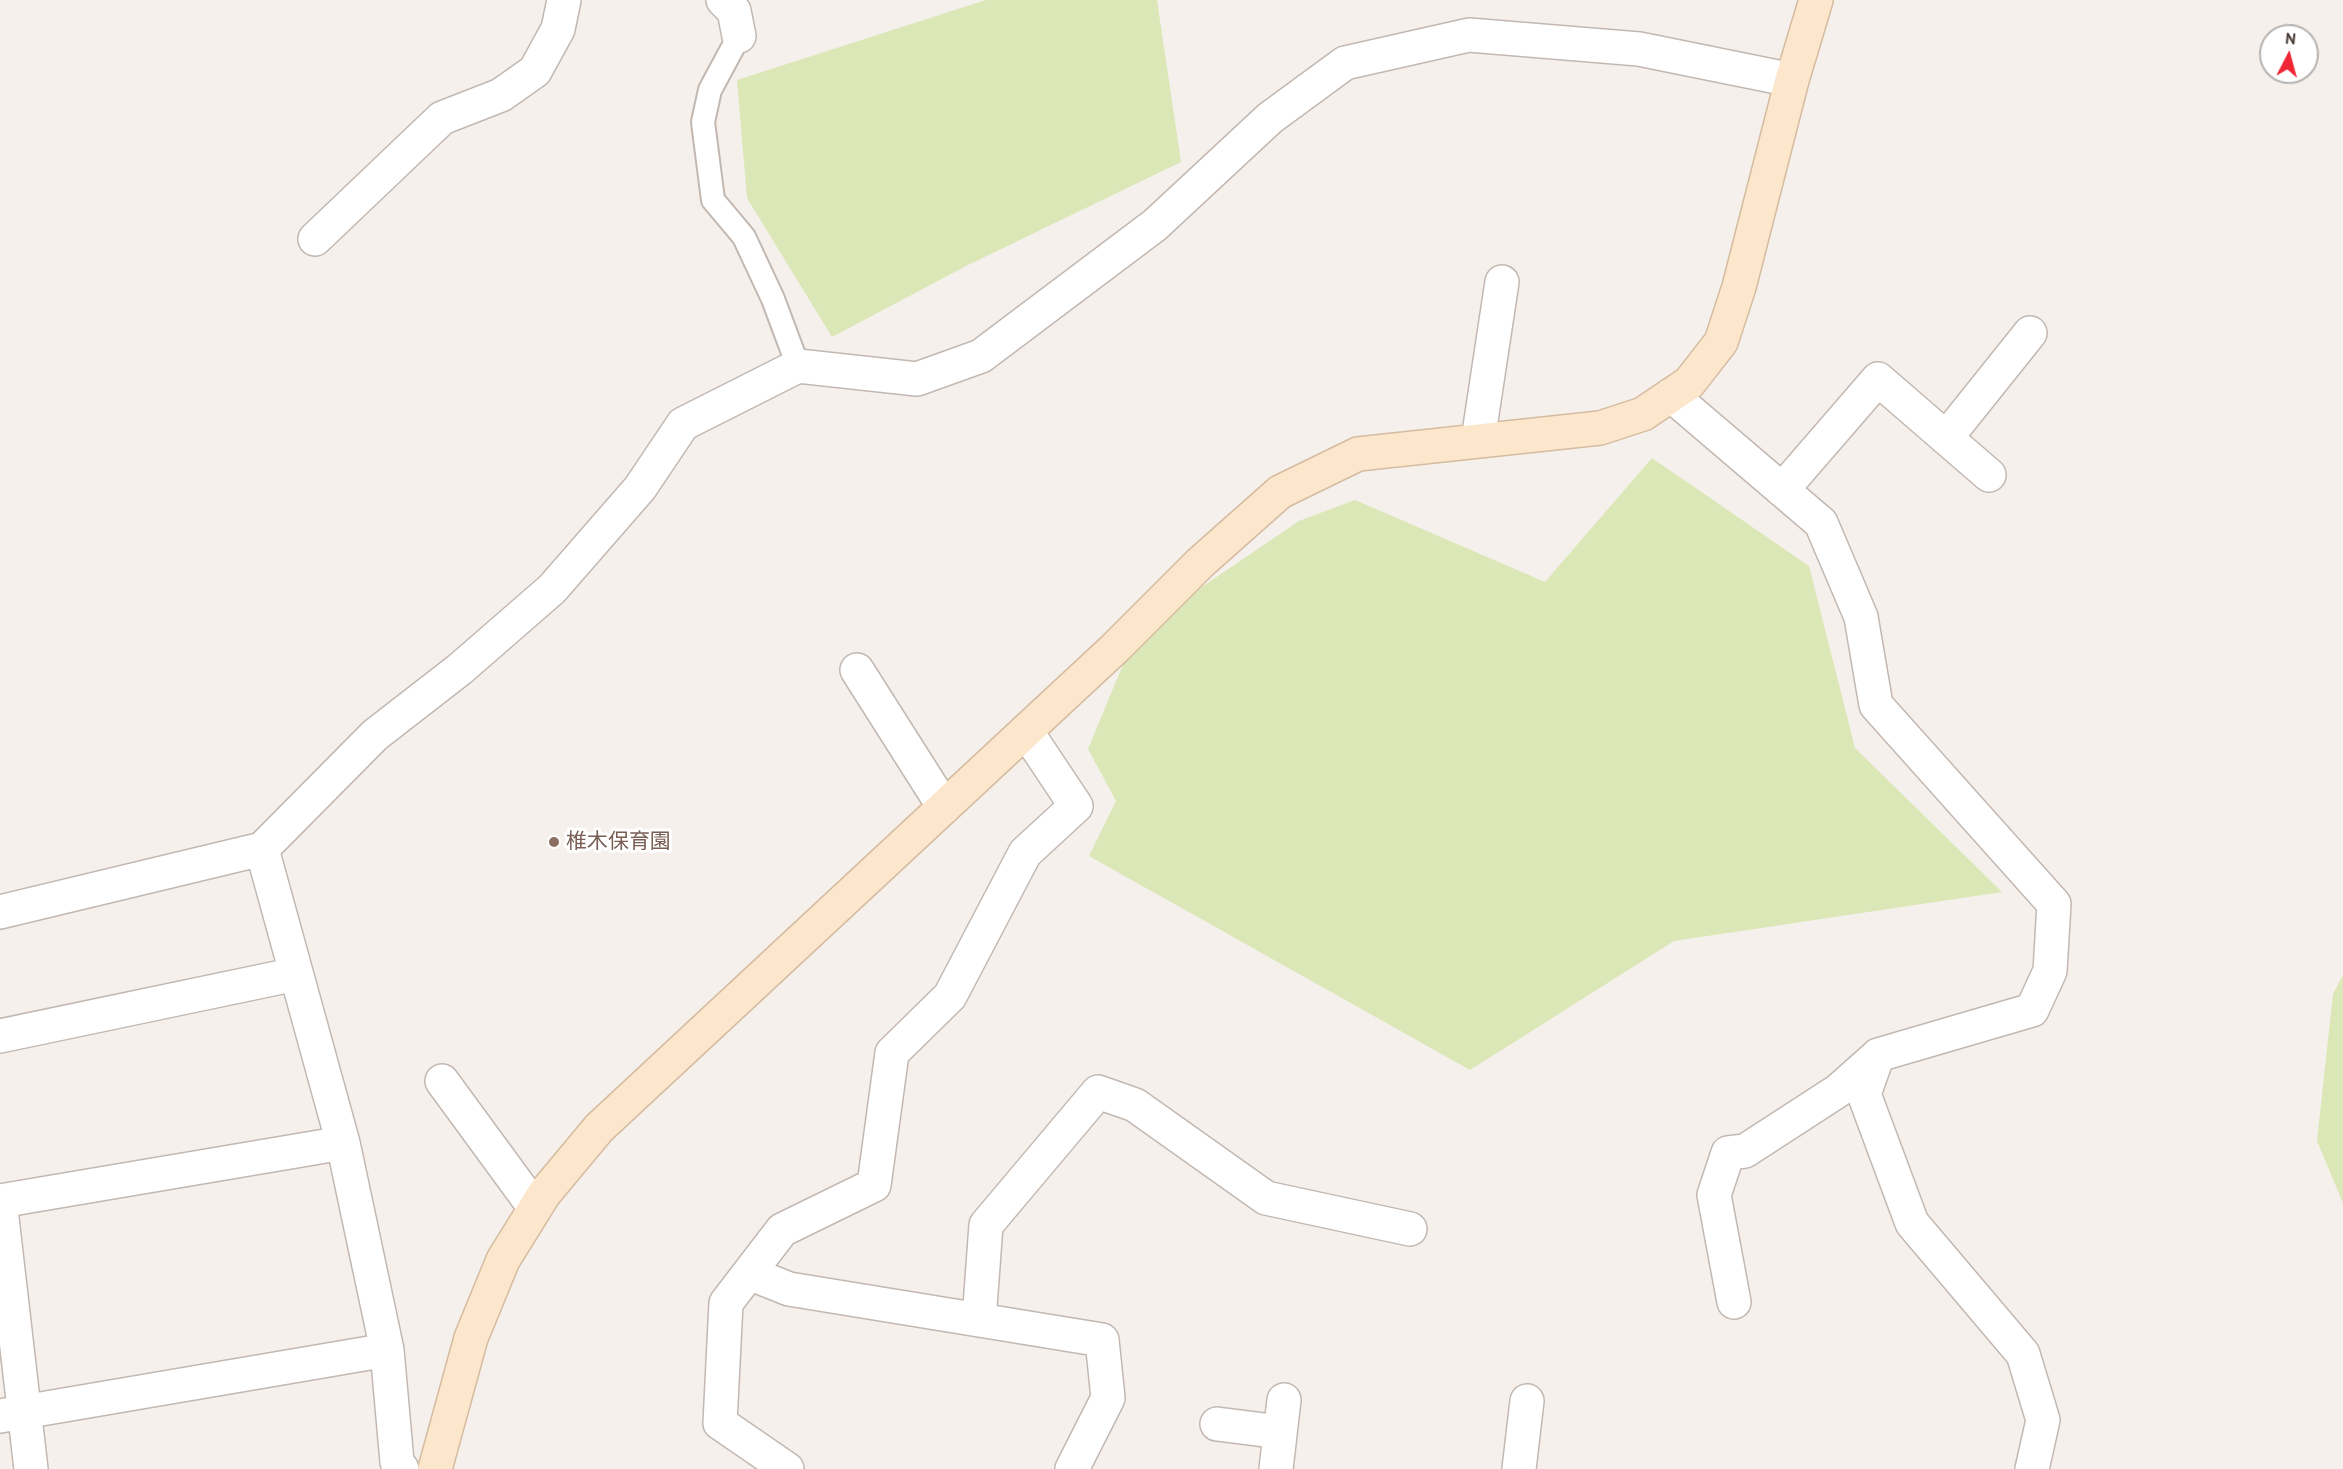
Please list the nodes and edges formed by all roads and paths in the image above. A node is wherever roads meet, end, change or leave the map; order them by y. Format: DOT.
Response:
graph roads {
  1 [pos="564,0"];
  2 [pos="1816,0"];
  3 [pos="726,1"];
  4 [pos="739,36"];
  5 [pos="1792,80"];
  6 [pos="315,240"];
  7 [pos="1502,282"];
  8 [pos="2030,333"];
  9 [pos="798,366"];
  10 [pos="1671,395"];
  11 [pos="1946,438"];
  12 [pos="1478,440"];
  13 [pos="1989,475"];
  14 [pos="1782,490"];
  15 [pos="857,670"];
  16 [pos="1026,731"];
  17 [pos="944,807"];
  18 [pos="262,849"];
  19 [pos="0,912"];
  20 [pos="296,974"];
  21 [pos="0,1035"];
  22 [pos="1878,1056"];
  23 [pos="442,1081"];
  24 [pos="343,1143"];
  25 [pos="0,1201"];
  26 [pos="536,1208"];
  27 [pos="1410,1229"];
  28 [pos="750,1273"];
  29 [pos="1734,1302"];
  30 [pos="979,1320"];
  31 [pos="387,1350"];
  32 [pos="1284,1400"];
  33 [pos="1527,1401"];
  34 [pos="13,1414"];
  35 [pos="1217,1424"];
  36 [pos="1280,1432"];
  37 [pos="31,1469"];
  38 [pos="402,1469"];
  39 [pos="435,1469"];
  40 [pos="787,1469"];
  41 [pos="1072,1469"];
  42 [pos="1275,1469"];
  43 [pos="1518,1469"];
  44 [pos="2032,1469"];
  1 -- 6 [label="street"];
  2 -- 5 [label="street"];
  3 -- 4 [label="street"];
  4 -- 9 [label="lane"];
  5 -- 9 [label="street"];
  5 -- 10 [label="street"];
  7 -- 12 [label="street"];
  8 -- 11 [label="street"];
  9 -- 18 [label="street"];
  10 -- 12 [label="street"];
  10 -- 14 [label="street"];
  11 -- 13 [label="street"];
  11 -- 14 [label="street"];
  12 -- 16 [label="street"];
  14 -- 22 [label="street"];
  15 -- 17 [label="street"];
  16 -- 17 [label="street"];
  16 -- 28 [label="street"];
  17 -- 26 [label="street"];
  18 -- 19 [label="street"];
  18 -- 20 [label="street"];
  20 -- 21 [label="street"];
  20 -- 24 [label="street"];
  22 -- 29 [label="street"];
  22 -- 44 [label="street"];
  23 -- 26 [label="street"];
  24 -- 25 [label="street"];
  24 -- 31 [label="street"];
  25 -- 34 [label="street"];
  26 -- 39 [label="street"];
  27 -- 30 [label="street"];
  28 -- 30 [label="street"];
  28 -- 40 [label="street"];
  30 -- 41 [label="street"];
  31 -- 34 [label="street"];
  31 -- 38 [label="street"];
  32 -- 36 [label="street"];
  33 -- 43 [label="street"];
  34 -- 37 [label="street"];
  35 -- 36 [label="street"];
  36 -- 42 [label="street"];
}
